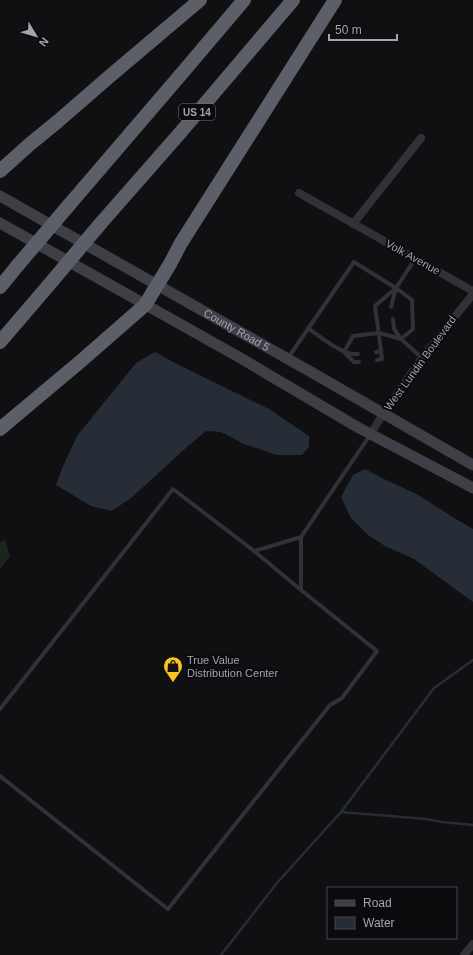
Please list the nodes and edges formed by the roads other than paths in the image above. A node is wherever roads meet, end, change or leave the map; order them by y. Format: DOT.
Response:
graph roads {
  1 [pos="200,0"];
  2 [pos="244,0"];
  3 [pos="293,0"];
  4 [pos="335,0"];
  5 [pos="420,138"];
  6 [pos="0,171"];
  7 [pos="299,193"];
  8 [pos="0,196"];
  9 [pos="0,223"];
  10 [pos="353,224"];
  11 [pos="415,258"];
  12 [pos="157,285"];
  13 [pos="0,286"];
  14 [pos="396,288"];
  15 [pos="473,292"];
  16 [pos="145,305"];
  17 [pos="392,307"];
  18 [pos="393,319"];
  19 [pos="308,328"];
  20 [pos="379,333"];
  21 [pos="401,339"];
  22 [pos="0,342"];
  23 [pos="382,351"];
  24 [pos="344,352"];
  25 [pos="376,352"];
  26 [pos="358,354"];
  27 [pos="422,358"];
  28 [pos="288,359"];
  29 [pos="377,360"];
  30 [pos="359,362"];
  31 [pos="383,414"];
  32 [pos="0,429"];
  33 [pos="370,435"];
  34 [pos="473,465"];
  35 [pos="473,488"];
  36 [pos="301,537"];
  37 [pos="254,551"];
  38 [pos="301,590"];
  39 [pos="0,709"];
  40 [pos="0,776"];
  41 [pos="473,944"];
  42 [pos="464,955"];
  1 -- 6 [label="highway"];
  2 -- 13 [label="highway, bridge"];
  3 -- 22 [label="highway, US 14, bridge"];
  4 -- 12 [label="highway"];
  5 -- 10 [label="street"];
  7 -- 10 [label="street, Volk Avenue"];
  8 -- 12 [label="street, County Road 5"];
  9 -- 16 [label="street, County Road 5"];
  10 -- 11 [label="street, Volk Avenue"];
  11 -- 14 [label="lane"];
  11 -- 15 [label="street, Volk Avenue"];
  12 -- 16 [label="highway"];
  12 -- 28 [label="street, County Road 5"];
  14 -- 17 [label="lane"];
  14 -- 19 [label="lane"];
  14 -- 20 [label="lane"];
  14 -- 21 [label="lane"];
  15 -- 27 [label="street, West Lundin Boulevard"];
  16 -- 32 [label="highway"];
  16 -- 33 [label="street, County Road 5"];
  18 -- 21 [label="lane"];
  19 -- 24 [label="lane"];
  19 -- 28 [label="lane"];
  20 -- 21 [label="lane"];
  20 -- 23 [label="lane"];
  20 -- 24 [label="lane"];
  21 -- 27 [label="lane"];
  23 -- 25 [label="lane"];
  23 -- 29 [label="lane"];
  24 -- 26 [label="lane"];
  24 -- 30 [label="lane"];
  27 -- 31 [label="street, West Lundin Boulevard"];
  28 -- 31 [label="street, County Road 5"];
  31 -- 33 [label="street, West Lundin Boulevard"];
  31 -- 34 [label="street, County Road 5"];
  33 -- 35 [label="street, County Road 5"];
  33 -- 36 [label="lane"];
  36 -- 37 [label="lane"];
  36 -- 38 [label="lane"];
  37 -- 38 [label="lane"];
  37 -- 39 [label="lane"];
  38 -- 40 [label="lane"];
  41 -- 42 [label="street"];
}
